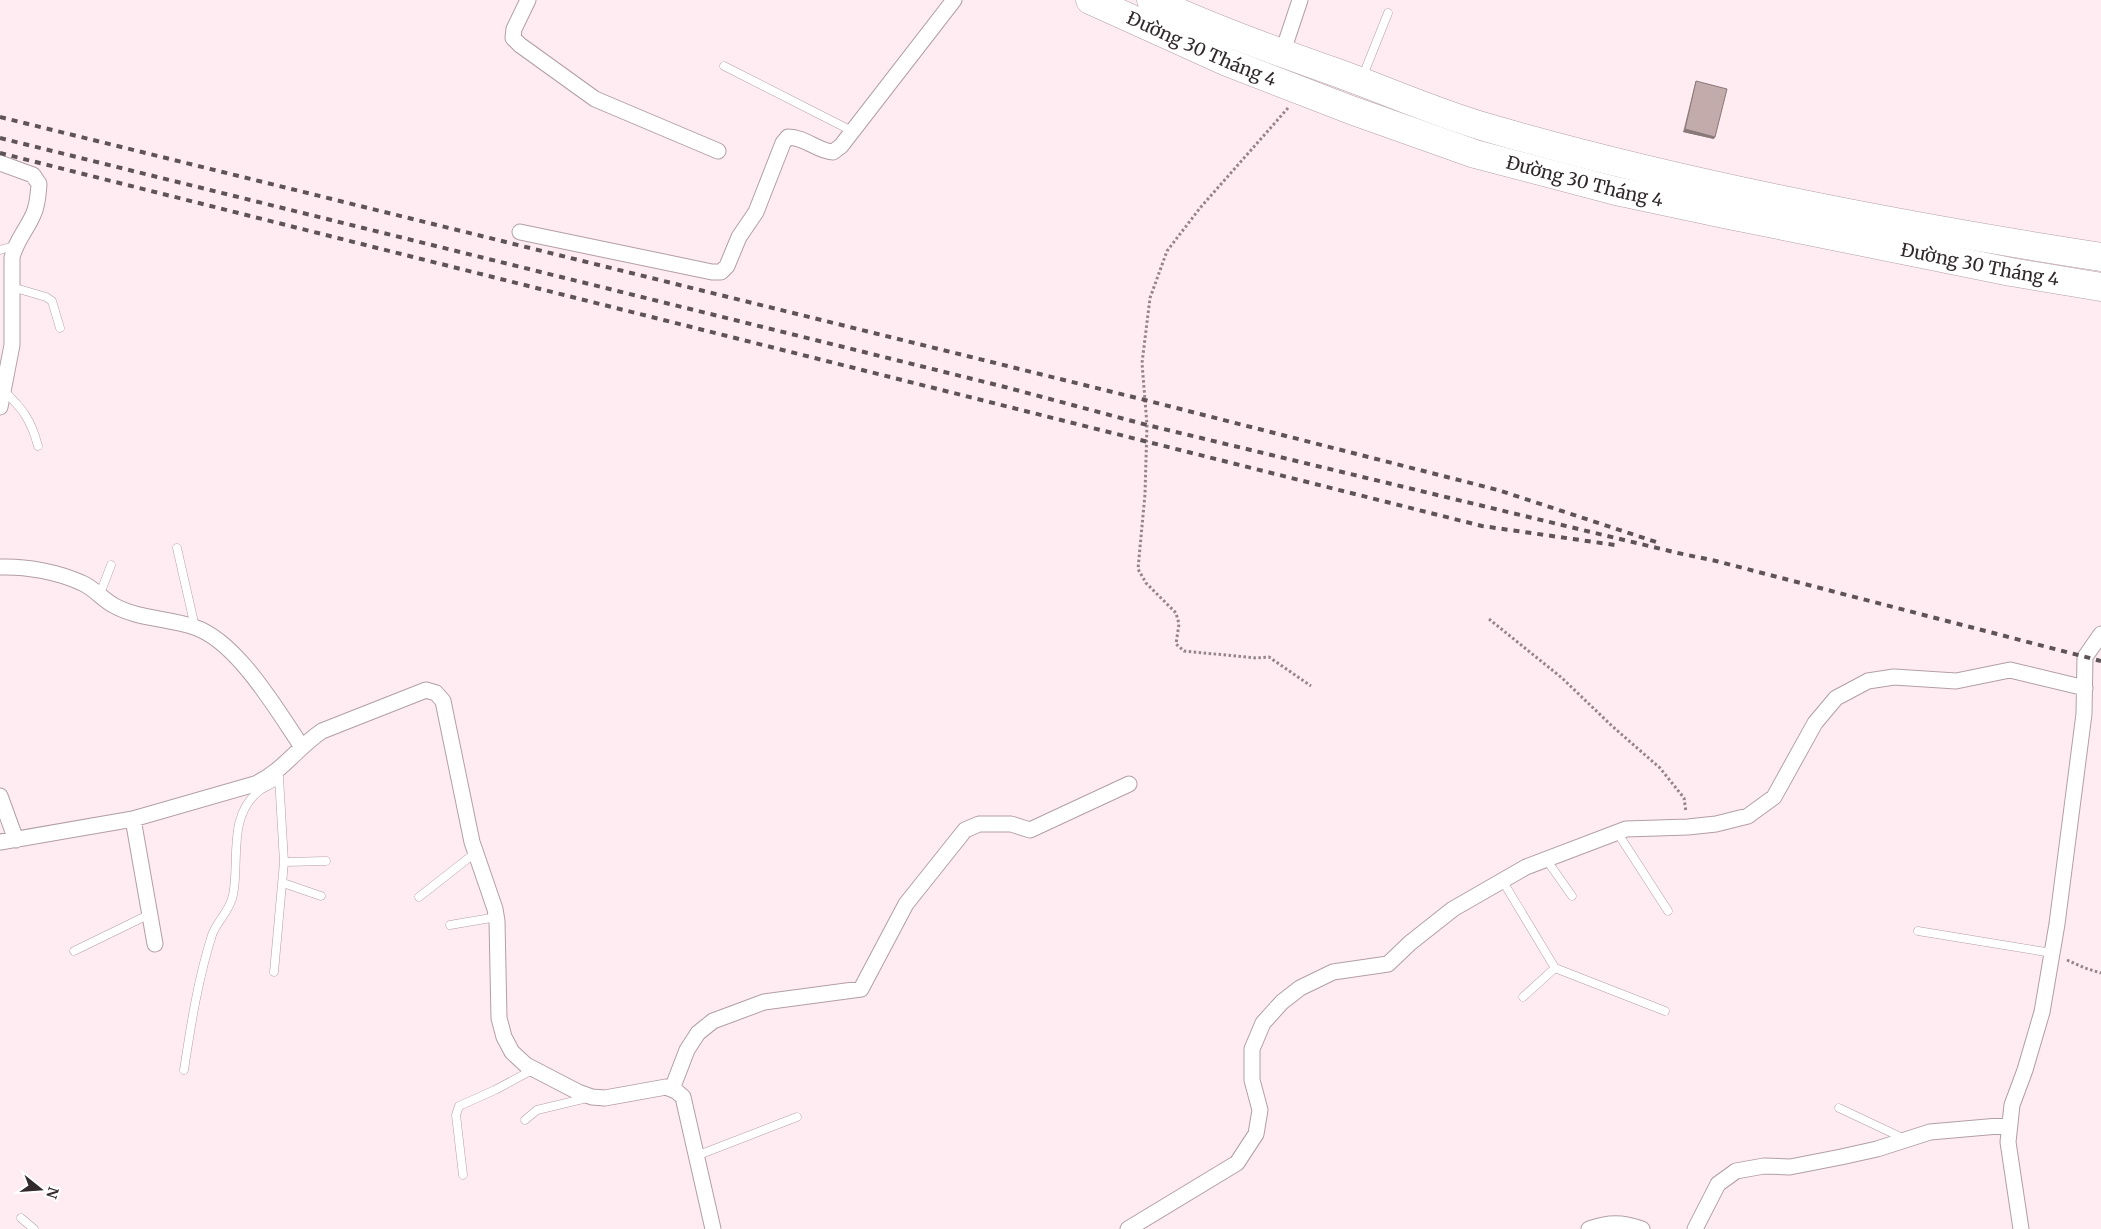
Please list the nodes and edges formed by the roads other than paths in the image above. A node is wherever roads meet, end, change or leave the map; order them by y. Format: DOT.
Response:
graph roads {
  1 [pos="528,0"];
  2 [pos="954,0"];
  3 [pos="1090,0"];
  4 [pos="1150,0"];
  5 [pos="1300,0"];
  6 [pos="1388,13"];
  7 [pos="1282,54"];
  8 [pos="724,66"];
  9 [pos="1360,82"];
  10 [pos="852,131"];
  11 [pos="718,151"];
  12 [pos="0,163"];
  13 [pos="1732,203"];
  14 [pos="520,232"];
  15 [pos="7,248"];
  16 [pos="2101,257"];
  17 [pos="12,287"];
  18 [pos="2101,287"];
  19 [pos="60,328"];
  20 [pos="6,346"];
  21 [pos="4,391"];
  22 [pos="0,407"];
  23 [pos="38,446"];
  24 [pos="177,548"];
  25 [pos="111,565"];
  26 [pos="0,567"];
  27 [pos="100,594"];
  28 [pos="195,627"];
  29 [pos="2101,634"];
  30 [pos="2085,688"];
  31 [pos="302,747"];
  32 [pos="279,775"];
  33 [pos="1129,784"];
  34 [pos="0,796"];
  35 [pos="133,819"];
  36 [pos="1617,832"];
  37 [pos="16,840"];
  38 [pos="0,842"];
  39 [pos="475,853"];
  40 [pos="1546,859"];
  41 [pos="284,862"];
  42 [pos="326,862"];
  43 [pos="1502,880"];
  44 [pos="283,883"];
  45 [pos="321,896"];
  46 [pos="1572,896"];
  47 [pos="419,897"];
  48 [pos="1668,911"];
  49 [pos="150,914"];
  50 [pos="496,917"];
  51 [pos="450,925"];
  52 [pos="1918,931"];
  53 [pos="155,944"];
  54 [pos="74,951"];
  55 [pos="2052,953"];
  56 [pos="1555,968"];
  57 [pos="274,972"];
  58 [pos="1524,997"];
  59 [pos="1665,1011"];
  60 [pos="534,1069"];
  61 [pos="184,1070"];
  62 [pos="672,1089"];
  63 [pos="592,1097"];
  64 [pos="1839,1108"];
  65 [pos="797,1116"];
  66 [pos="525,1120"];
  67 [pos="2010,1125"];
  68 [pos="1906,1140"];
  69 [pos="696,1156"];
  70 [pos="463,1175"];
  71 [pos="21,1218"];
  72 [pos="34,1229"];
  73 [pos="713,1229"];
  74 [pos="1128,1229"];
  75 [pos="1589,1229"];
  76 [pos="1642,1229"];
  77 [pos="1695,1229"];
  78 [pos="2021,1229"];
  1 -- 11 [label="street"];
  2 -- 10 [label="street"];
  3 -- 13 [label="highway, Đường 30 Tháng 4"];
  4 -- 7 [label="highway, Đường 30 Tháng 4"];
  5 -- 7 [label="street"];
  6 -- 9 [label="lane"];
  7 -- 9 [label="highway, Đường 30 Tháng 4"];
  8 -- 10 [label="lane"];
  9 -- 13 [label="highway, Đường 30 Tháng 4"];
  10 -- 14 [label="street"];
  12 -- 15 [label="street"];
  13 -- 16 [label="highway, Đường 30 Tháng 4"];
  13 -- 18 [label="highway, Đường 30 Tháng 4"];
  15 -- 17 [label="street"];
  17 -- 19 [label="lane"];
  17 -- 20 [label="street"];
  20 -- 21 [label="street"];
  21 -- 22 [label="street"];
  21 -- 23 [label="lane"];
  24 -- 28 [label="lane"];
  25 -- 27 [label="lane"];
  26 -- 27 [label="street"];
  27 -- 28 [label="street"];
  28 -- 31 [label="street"];
  29 -- 30 [label="street"];
  30 -- 36 [label="street"];
  30 -- 55 [label="street"];
  31 -- 32 [label="street"];
  31 -- 39 [label="street"];
  32 -- 35 [label="street"];
  32 -- 41 [label="lane"];
  32 -- 61 [label="lane"];
  33 -- 62 [label="street"];
  34 -- 37 [label="street"];
  35 -- 37 [label="street"];
  35 -- 49 [label="street"];
  36 -- 40 [label="street"];
  36 -- 48 [label="lane"];
  37 -- 38 [label="street"];
  39 -- 47 [label="lane"];
  39 -- 50 [label="street"];
  40 -- 43 [label="street"];
  40 -- 46 [label="lane"];
  41 -- 42 [label="lane"];
  41 -- 44 [label="lane"];
  43 -- 56 [label="lane"];
  43 -- 74 [label="street"];
  44 -- 45 [label="lane"];
  44 -- 57 [label="lane"];
  49 -- 53 [label="street"];
  49 -- 54 [label="lane"];
  50 -- 51 [label="lane"];
  50 -- 60 [label="street"];
  52 -- 55 [label="lane"];
  55 -- 67 [label="street"];
  56 -- 58 [label="lane"];
  56 -- 59 [label="lane"];
  60 -- 63 [label="street"];
  60 -- 70 [label="lane"];
  62 -- 63 [label="street"];
  62 -- 69 [label="street"];
  63 -- 66 [label="lane"];
  64 -- 68 [label="lane"];
  65 -- 69 [label="lane"];
  67 -- 68 [label="street"];
  67 -- 78 [label="street"];
  68 -- 77 [label="street"];
  69 -- 73 [label="street"];
  71 -- 72 [label="lane"];
  75 -- 76 [label="street"];
}
